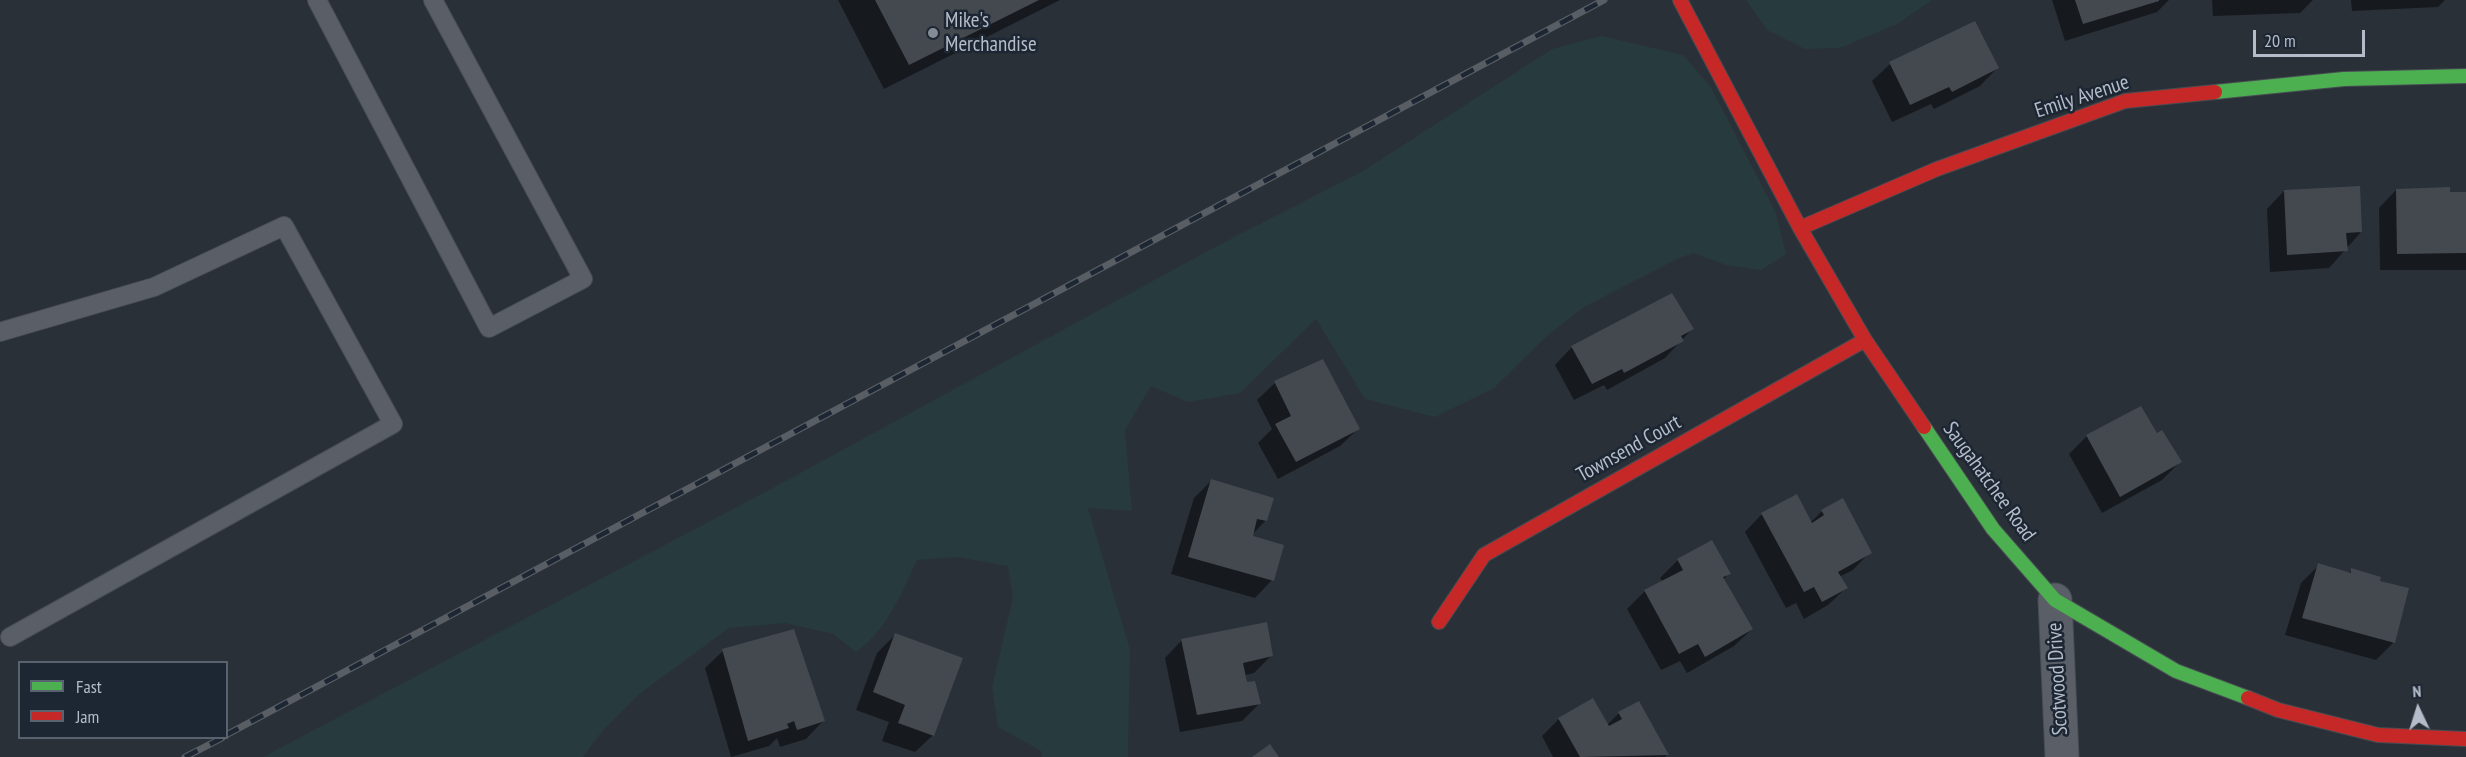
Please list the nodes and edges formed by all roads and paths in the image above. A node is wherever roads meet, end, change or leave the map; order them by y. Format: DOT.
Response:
graph roads {
  1 [pos="317,0"];
  2 [pos="433,0"];
  3 [pos="1680,0"];
  4 [pos="2466,76"];
  5 [pos="1800,228"];
  6 [pos="0,332"];
  7 [pos="1865,340"];
  8 [pos="2055,600"];
  9 [pos="1439,622"];
  10 [pos="10,637"];
  11 [pos="2466,738"];
  12 [pos="2062,757"];
  1 -- 2 [label="lane"];
  3 -- 5 [label="street, Saugahatchee Road"];
  4 -- 5 [label="street, Emily Avenue"];
  5 -- 7 [label="street, Saugahatchee Road"];
  6 -- 10 [label="lane"];
  7 -- 8 [label="street, Saugahatchee Road"];
  7 -- 9 [label="street, Townsend Court"];
  8 -- 11 [label="street, Saugahatchee Road"];
  8 -- 12 [label="street, Scotwood Drive"];
}
